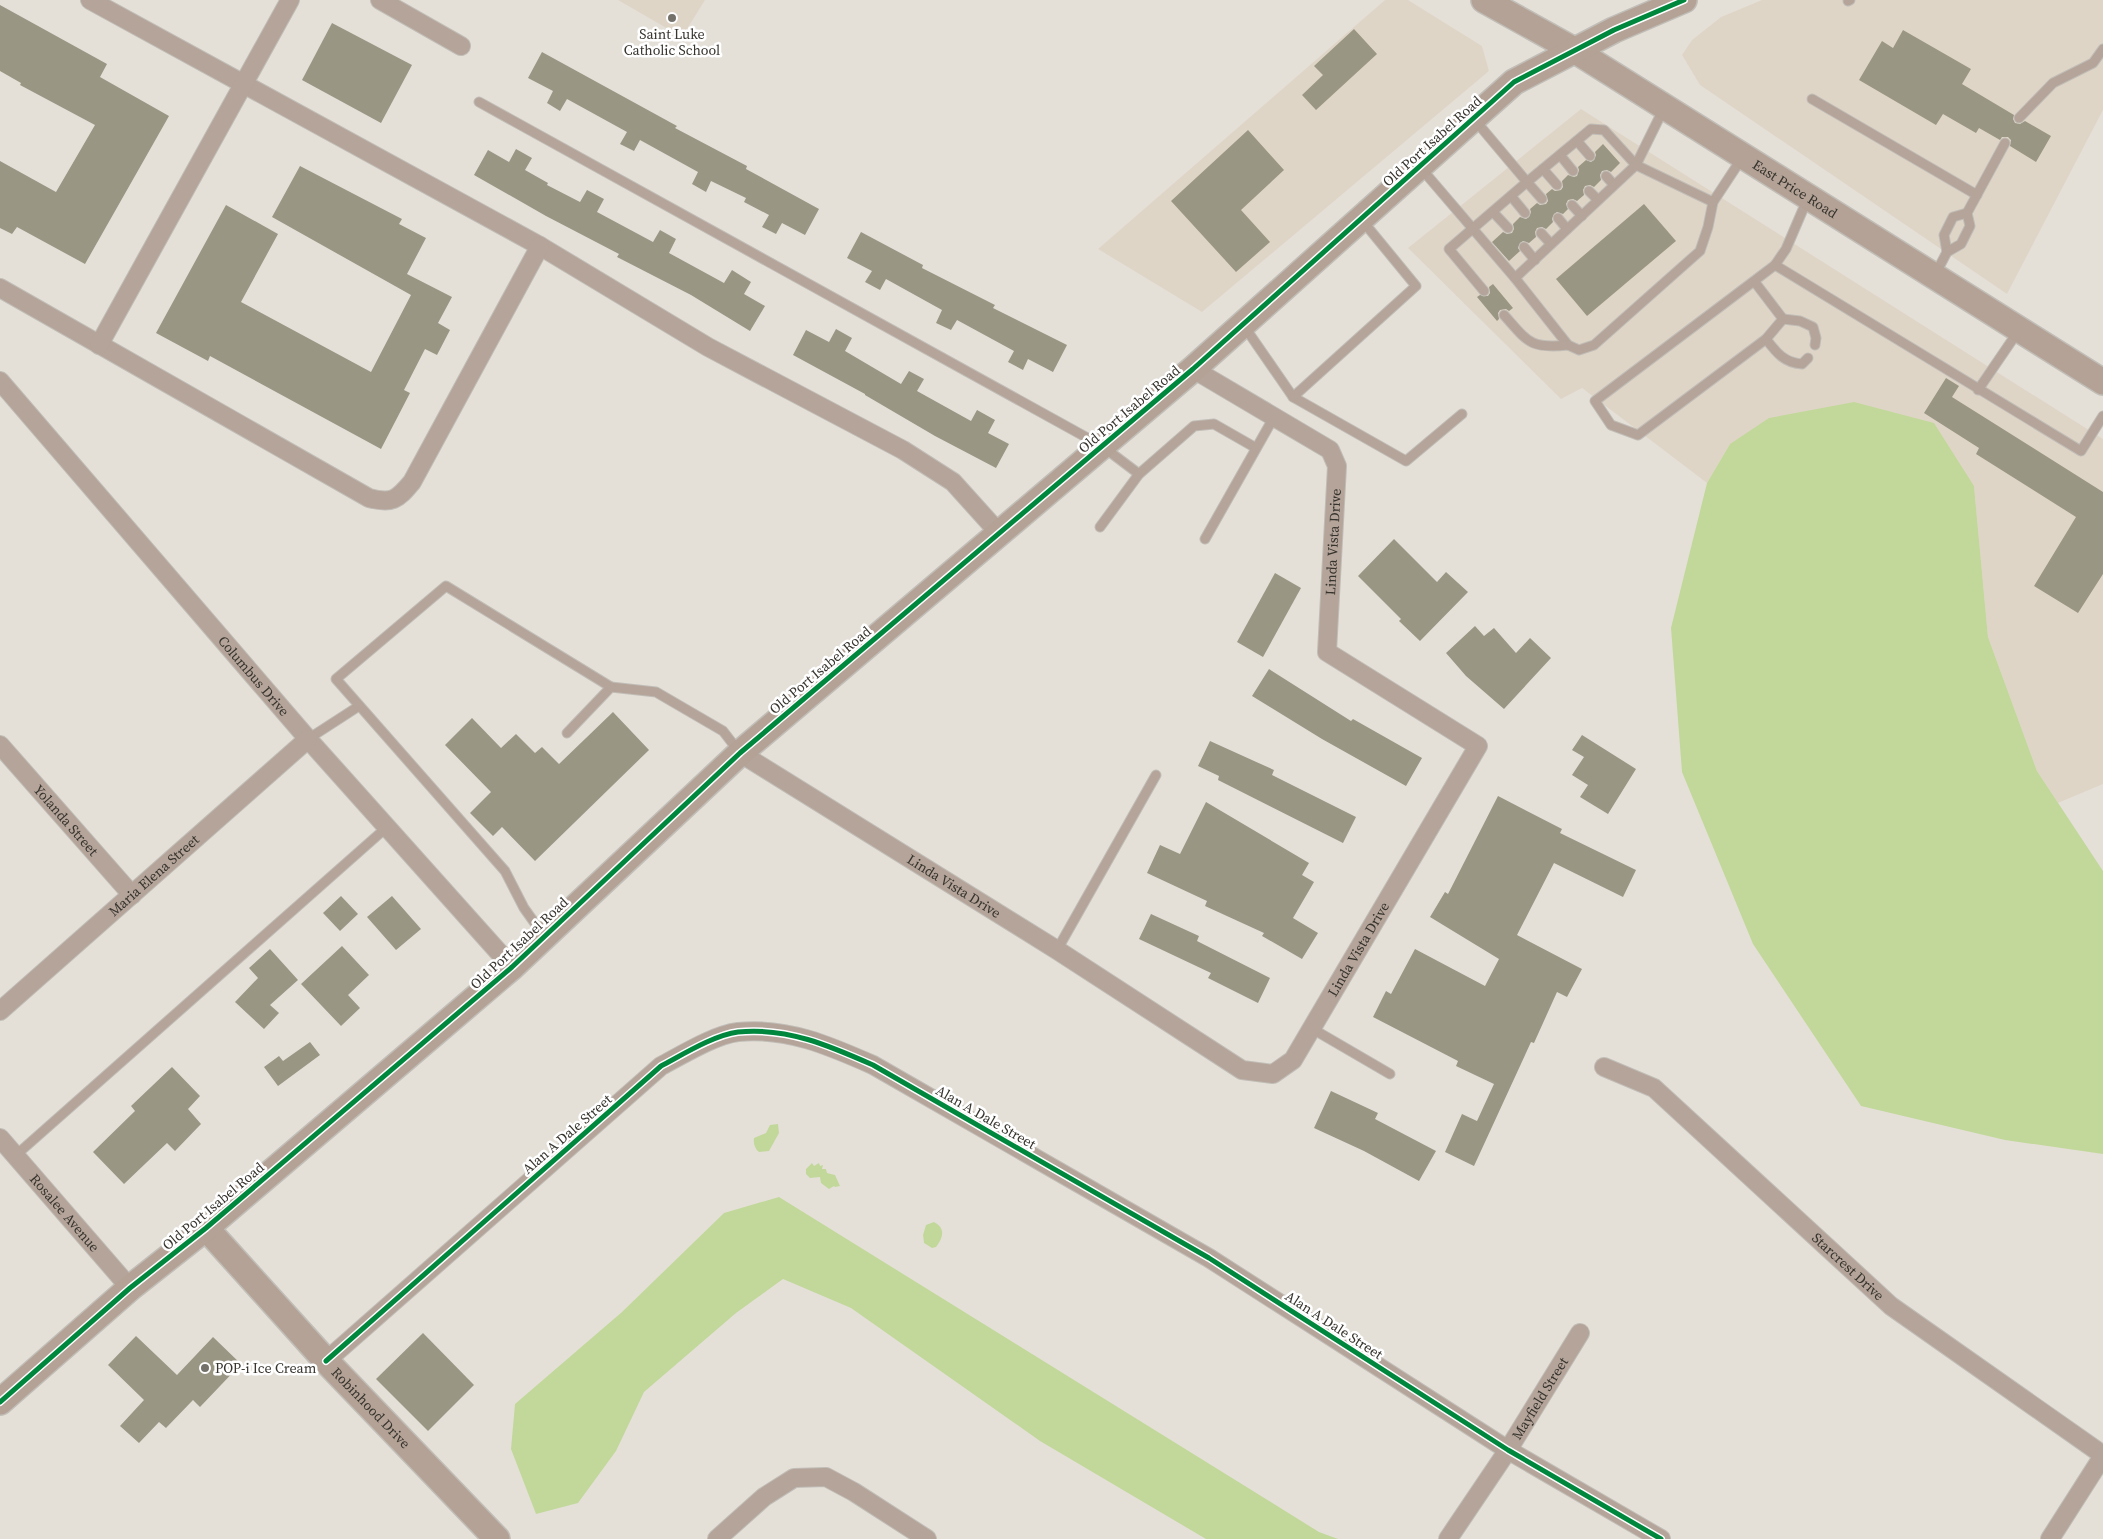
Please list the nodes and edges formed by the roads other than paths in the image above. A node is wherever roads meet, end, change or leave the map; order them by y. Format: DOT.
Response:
graph roads {
  1 [pos="90,0"];
  2 [pos="290,0"];
  3 [pos="380,0"];
  4 [pos="1484,0"];
  5 [pos="1684,0"];
  6 [pos="461,46"];
  7 [pos="2103,49"];
  8 [pos="1574,50"];
  9 [pos="244,86"];
  10 [pos="1812,100"];
  11 [pos="479,102"];
  12 [pos="1664,107"];
  13 [pos="2019,118"];
  14 [pos="1474,119"];
  15 [pos="1577,141"];
  16 [pos="2005,143"];
  17 [pos="1560,155"];
  18 [pos="1590,156"];
  19 [pos="1743,156"];
  20 [pos="1636,165"];
  21 [pos="1419,167"];
  22 [pos="1543,169"];
  23 [pos="1573,171"];
  24 [pos="1606,176"];
  25 [pos="1527,182"];
  26 [pos="1614,185"];
  27 [pos="1557,186"];
  28 [pos="1588,191"];
  29 [pos="1977,195"];
  30 [pos="1511,196"];
  31 [pos="1808,197"];
  32 [pos="1542,199"];
  33 [pos="1598,200"];
  34 [pos="1713,202"];
  35 [pos="1572,205"];
  36 [pos="1493,212"];
  37 [pos="1525,213"];
  38 [pos="1967,213"];
  39 [pos="1582,216"];
  40 [pos="1558,218"];
  41 [pos="1361,219"];
  42 [pos="1508,228"];
  43 [pos="1567,229"];
  44 [pos="1473,230"];
  45 [pos="1541,233"];
  46 [pos="1551,244"];
  47 [pos="540,246"];
  48 [pos="1524,247"];
  49 [pos="1947,252"];
  50 [pos="1535,260"];
  51 [pos="1775,265"];
  52 [pos="1935,275"];
  53 [pos="1515,278"];
  54 [pos="1754,281"];
  55 [pos="0,288"];
  56 [pos="1484,291"];
  57 [pos="1504,316"];
  58 [pos="1783,319"];
  59 [pos="1243,325"];
  60 [pos="2020,329"];
  61 [pos="1766,339"];
  62 [pos="99,345"];
  63 [pos="1568,345"];
  64 [pos="1815,345"];
  65 [pos="1808,358"];
  66 [pos="1193,369"];
  67 [pos="0,381"];
  68 [pos="2103,382"];
  69 [pos="1978,390"];
  70 [pos="1293,397"];
  71 [pos="1462,414"];
  72 [pos="1274,416"];
  73 [pos="2103,416"];
  74 [pos="1102,446"];
  75 [pos="1256,448"];
  76 [pos="1139,474"];
  77 [pos="1100,528"];
  78 [pos="999,533"];
  79 [pos="1205,539"];
  80 [pos="611,687"];
  81 [pos="359,706"];
  82 [pos="567,733"];
  83 [pos="308,739"];
  84 [pos="0,745"];
  85 [pos="740,753"];
  86 [pos="1156,775"];
  87 [pos="387,827"];
  88 [pos="132,895"];
  89 [pos="544,936"];
  90 [pos="1057,950"];
  91 [pos="512,968"];
  92 [pos="0,1011"];
  93 [pos="1311,1028"];
  94 [pos="1604,1067"];
  95 [pos="1390,1074"];
  96 [pos="0,1138"];
  97 [pos="15,1156"];
  98 [pos="206,1228"];
  99 [pos="130,1288"];
  100 [pos="1580,1333"];
  101 [pos="326,1361"];
  102 [pos="0,1402"];
  103 [pos="1508,1450"];
  104 [pos="2103,1455"];
  105 [pos="498,1539"];
  106 [pos="717,1539"];
  107 [pos="928,1539"];
  108 [pos="1448,1539"];
  109 [pos="1661,1539"];
  110 [pos="2050,1539"];
  1 -- 9 [label="street"];
  2 -- 9 [label="street"];
  3 -- 6 [label="street"];
  4 -- 8 [label="street, East Price Road"];
  5 -- 8 [label="street, Old Port Isabel Road"];
  7 -- 13 [label="lane"];
  8 -- 12 [label="street, East Price Road"];
  8 -- 14 [label="street, Old Port Isabel Road"];
  9 -- 47 [label="street"];
  9 -- 62 [label="street"];
  10 -- 29 [label="lane"];
  11 -- 74 [label="lane"];
  12 -- 19 [label="street, East Price Road"];
  12 -- 20 [label="lane"];
  14 -- 21 [label="street, Old Port Isabel Road"];
  14 -- 25 [label="lane"];
  15 -- 17 [label="lane"];
  15 -- 18 [label="lane"];
  15 -- 20 [label="lane"];
  16 -- 29 [label="lane"];
  17 -- 22 [label="lane"];
  17 -- 23 [label="lane"];
  19 -- 31 [label="street, East Price Road"];
  19 -- 34 [label="lane"];
  20 -- 26 [label="lane"];
  20 -- 34 [label="lane"];
  21 -- 41 [label="street, Old Port Isabel Road"];
  21 -- 44 [label="lane"];
  22 -- 25 [label="lane"];
  22 -- 27 [label="lane"];
  24 -- 26 [label="lane"];
  25 -- 30 [label="lane"];
  25 -- 32 [label="lane"];
  26 -- 33 [label="lane"];
  28 -- 33 [label="lane"];
  29 -- 38 [label="lane"];
  30 -- 36 [label="lane"];
  30 -- 37 [label="lane"];
  31 -- 51 [label="lane"];
  31 -- 52 [label="street, East Price Road"];
  33 -- 39 [label="lane"];
  34 -- 63 [label="lane"];
  35 -- 39 [label="lane"];
  36 -- 42 [label="lane"];
  36 -- 44 [label="lane"];
  38 -- 49 [label="lane"];
  38 -- 49 [label="lane"];
  39 -- 43 [label="lane"];
  40 -- 43 [label="lane"];
  41 -- 59 [label="street, Old Port Isabel Road"];
  41 -- 70 [label="lane"];
  43 -- 46 [label="lane"];
  44 -- 53 [label="lane"];
  44 -- 56 [label="lane"];
  45 -- 46 [label="lane"];
  46 -- 50 [label="lane"];
  47 -- 62 [label="street"];
  47 -- 78 [label="street"];
  48 -- 50 [label="lane"];
  49 -- 52 [label="lane"];
  50 -- 53 [label="lane"];
  51 -- 54 [label="lane"];
  51 -- 69 [label="lane"];
  52 -- 60 [label="street, East Price Road"];
  53 -- 63 [label="lane"];
  54 -- 58 [label="lane"];
  54 -- 61 [label="lane"];
  55 -- 62 [label="street"];
  57 -- 63 [label="lane"];
  58 -- 61 [label="lane"];
  58 -- 64 [label="lane"];
  59 -- 66 [label="street, Old Port Isabel Road"];
  59 -- 70 [label="lane"];
  60 -- 68 [label="street, East Price Road"];
  60 -- 69 [label="lane"];
  61 -- 65 [label="lane"];
  66 -- 72 [label="street, Linda Vista Drive"];
  66 -- 74 [label="street, Old Port Isabel Road"];
  67 -- 83 [label="street, Columbus Drive"];
  69 -- 73 [label="lane"];
  70 -- 71 [label="lane"];
  72 -- 75 [label="lane"];
  72 -- 93 [label="street, Linda Vista Drive"];
  74 -- 76 [label="lane"];
  74 -- 78 [label="street, Old Port Isabel Road"];
  75 -- 76 [label="lane"];
  75 -- 79 [label="lane"];
  76 -- 77 [label="lane"];
  78 -- 85 [label="street, Old Port Isabel Road"];
  80 -- 81 [label="lane"];
  80 -- 82 [label="lane"];
  80 -- 85 [label="lane"];
  81 -- 83 [label="lane"];
  81 -- 89 [label="lane"];
  83 -- 87 [label="street, Columbus Drive"];
  83 -- 88 [label="street, Maria Elena Street"];
  84 -- 88 [label="street, Yolanda Street"];
  85 -- 89 [label="street, Old Port Isabel Road"];
  85 -- 90 [label="street, Linda Vista Drive"];
  86 -- 90 [label="lane"];
  87 -- 91 [label="street, Columbus Drive"];
  87 -- 97 [label="lane"];
  88 -- 92 [label="street, Maria Elena Street"];
  89 -- 91 [label="street, Old Port Isabel Road"];
  90 -- 93 [label="street, Linda Vista Drive"];
  91 -- 98 [label="street, Old Port Isabel Road"];
  93 -- 95 [label="lane"];
  94 -- 104 [label="street, Starcrest Drive"];
  96 -- 97 [label="street, Rosalee Avenue"];
  97 -- 99 [label="street, Rosalee Avenue"];
  98 -- 99 [label="street, Old Port Isabel Road"];
  98 -- 101 [label="street, Robinhood Drive"];
  99 -- 102 [label="street, Old Port Isabel Road"];
  100 -- 103 [label="street, Mayfield Street"];
  101 -- 103 [label="street, Alan A Dale Street"];
  101 -- 105 [label="street, Robinhood Drive"];
  103 -- 108 [label="street, Mayfield Street"];
  103 -- 109 [label="street, Alan A Dale Street"];
  104 -- 110 [label="street"];
  106 -- 107 [label="street"];
}
